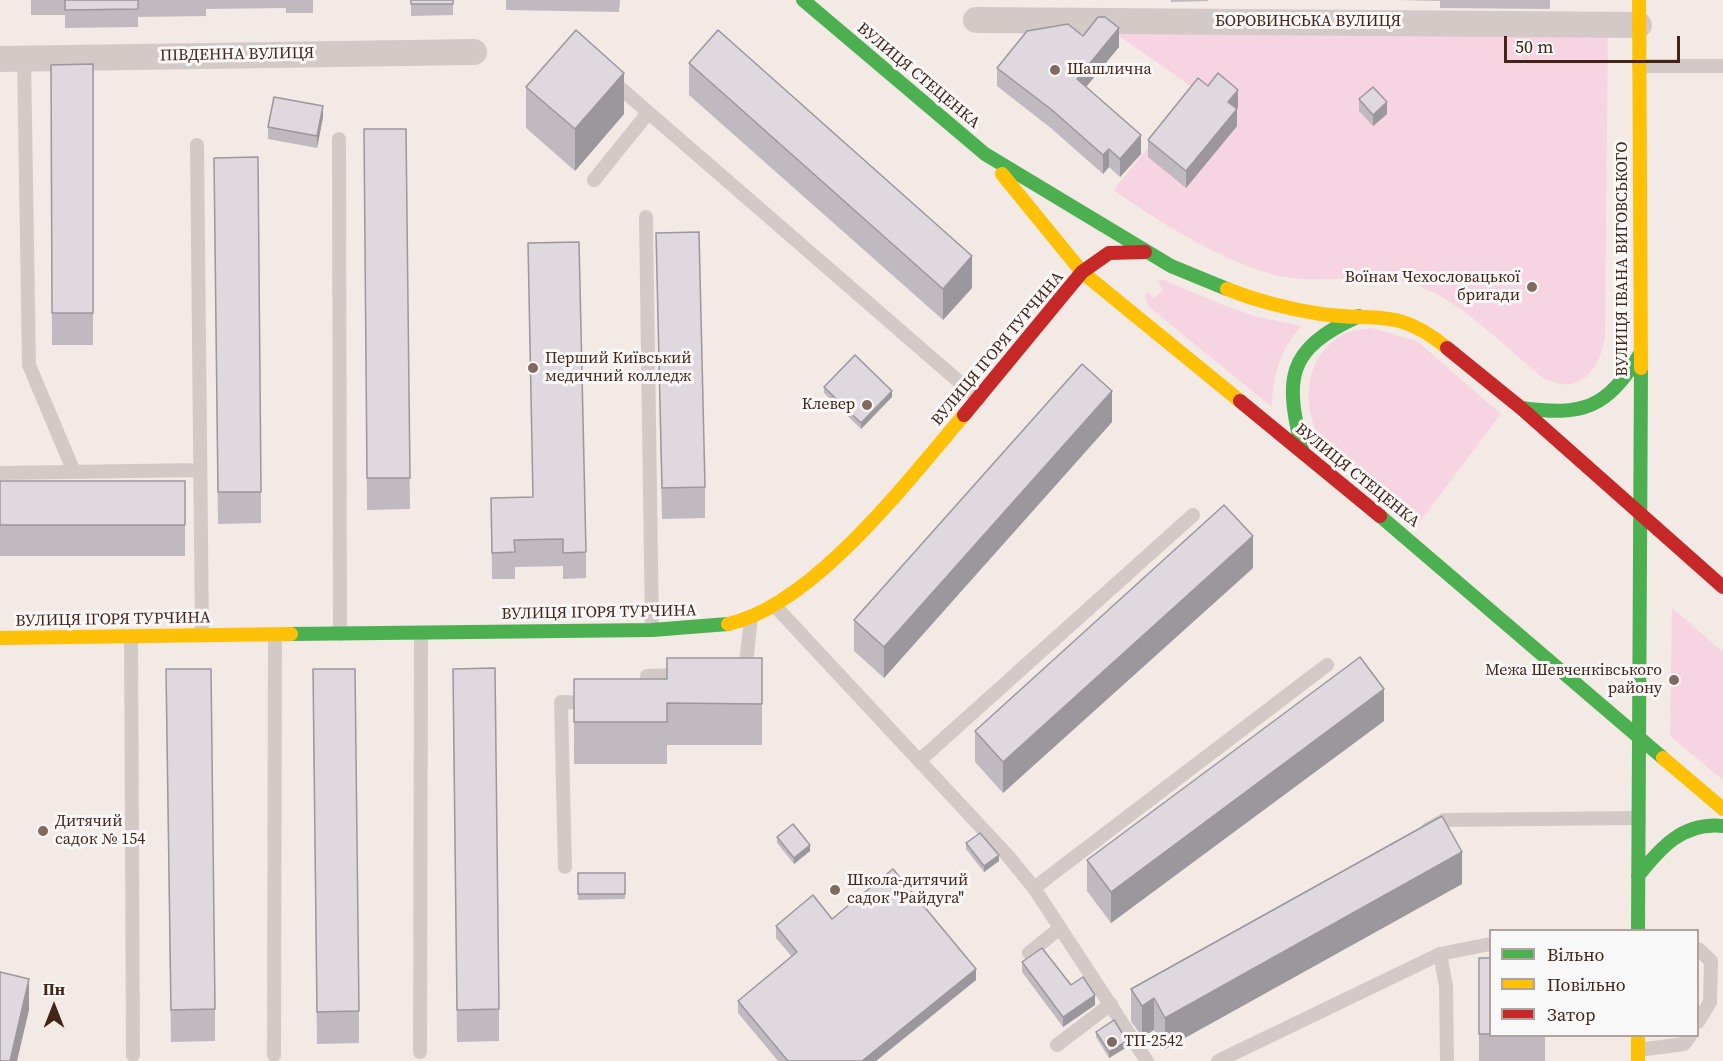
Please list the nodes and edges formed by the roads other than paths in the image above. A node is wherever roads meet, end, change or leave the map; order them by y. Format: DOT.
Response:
graph roads {
  1 [pos="803,0"];
  2 [pos="1639,12"];
  3 [pos="976,20"];
  4 [pos="474,52"];
  5 [pos="12,58"];
  6 [pos="1639,66"];
  7 [pos="1723,66"];
  8 [pos="600,69"];
  9 [pos="648,113"];
  10 [pos="339,139"];
  11 [pos="196,145"];
  12 [pos="985,154"];
  13 [pos="594,180"];
  14 [pos="646,217"];
  15 [pos="1145,252"];
  16 [pos="1082,272"];
  17 [pos="1360,316"];
  18 [pos="1640,354"];
  19 [pos="979,399"];
  20 [pos="1521,408"];
  21 [pos="1303,453"];
  22 [pos="200,470"];
  23 [pos="75,472"];
  24 [pos="0,473"];
  25 [pos="1193,515"];
  26 [pos="1642,517"];
  27 [pos="1723,587"];
  28 [pos="775,606"];
  29 [pos="751,617"];
  30 [pos="652,630"];
  31 [pos="421,633"];
  32 [pos="275,634"];
  33 [pos="340,634"];
  34 [pos="202,635"];
  35 [pos="131,636"];
  36 [pos="0,638"];
  37 [pos="1327,665"];
  38 [pos="736,674"];
  39 [pos="703,675"];
  40 [pos="604,703"];
  41 [pos="636,703"];
  42 [pos="1640,736"];
  43 [pos="920,761"];
  44 [pos="1723,809"];
  45 [pos="1639,818"];
  46 [pos="1723,826"];
  47 [pos="1414,837"];
  48 [pos="565,867"];
  49 [pos="1638,876"];
  50 [pos="1034,888"];
  51 [pos="1060,928"];
  52 [pos="1638,929"];
  53 [pos="1489,944"];
  54 [pos="1699,950"];
  55 [pos="1029,953"];
  56 [pos="1440,954"];
  57 [pos="1111,1004"];
  58 [pos="1699,1020"];
  59 [pos="1638,1037"];
  60 [pos="1689,1037"];
  61 [pos="1058,1045"];
  62 [pos="420,1052"];
  63 [pos="133,1055"];
  64 [pos="274,1055"];
  65 [pos="1638,1055"];
  66 [pos="1147,1061"];
  67 [pos="1218,1061"];
  68 [pos="1447,1061"];
  1 -- 12 [label="main road, ВУЛИЦЯ СТЕЦЕНКА"];
  2 -- 3 [label="street, БОРОВИНСЬКА ВУЛИЦЯ"];
  2 -- 6 [label="main road, ВУЛИЦЯ ІВАНА ВИГОВСЬКОГО"];
  4 -- 5 [label="street, ПІВДЕННА ВУЛИЦЯ"];
  5 -- 23 [label="lane"];
  6 -- 7 [label="lane"];
  6 -- 18 [label="main road, ВУЛИЦЯ ІВАНА ВИГОВСЬКОГО"];
  8 -- 9 [label="lane"];
  9 -- 13 [label="lane"];
  9 -- 19 [label="lane"];
  10 -- 33 [label="lane"];
  11 -- 22 [label="lane"];
  12 -- 15 [label="main road, ВУЛИЦЯ СТЕЦЕНКА"];
  12 -- 16 [label="main road, ВУЛИЦЯ СТЕЦЕНКА"];
  14 -- 30 [label="lane"];
  15 -- 16 [label="main road, ВУЛИЦЯ ІГОРЯ ТУРЧИНА"];
  15 -- 17 [label="main road, ВУЛИЦЯ СТЕЦЕНКА"];
  16 -- 19 [label="main road, ВУЛИЦЯ ІГОРЯ ТУРЧИНА"];
  16 -- 21 [label="main road, ВУЛИЦЯ СТЕЦЕНКА"];
  17 -- 20 [label="main road, ВУЛИЦЯ СТЕЦЕНКА"];
  17 -- 21 [label="main road"];
  18 -- 20 [label="main road"];
  18 -- 26 [label="main road, ВУЛИЦЯ ІВАНА ВИГОВСЬКОГО"];
  19 -- 28 [label="main road, ВУЛИЦЯ ІГОРЯ ТУРЧИНА"];
  20 -- 26 [label="main road, ВУЛИЦЯ СТЕЦЕНКА"];
  21 -- 42 [label="main road, ВУЛИЦЯ СТЕЦЕНКА"];
  22 -- 23 [label="lane"];
  22 -- 34 [label="lane"];
  23 -- 24 [label="lane"];
  25 -- 43 [label="lane"];
  26 -- 27 [label="main road, ВУЛИЦЯ СТЕЦЕНКА"];
  26 -- 42 [label="main road, ВУЛИЦЯ ІВАНА ВИГОВСЬКОГО"];
  28 -- 29 [label="main road, ВУЛИЦЯ ІГОРЯ ТУРЧИНА"];
  28 -- 43 [label="lane"];
  29 -- 30 [label="main road, ВУЛИЦЯ ІГОРЯ ТУРЧИНА"];
  29 -- 38 [label="lane"];
  30 -- 31 [label="main road, ВУЛИЦЯ ІГОРЯ ТУРЧИНА"];
  31 -- 33 [label="main road, ВУЛИЦЯ ІГОРЯ ТУРЧИНА"];
  31 -- 62 [label="lane"];
  32 -- 33 [label="main road, ВУЛИЦЯ ІГОРЯ ТУРЧИНА"];
  32 -- 34 [label="main road, ВУЛИЦЯ ІГОРЯ ТУРЧИНА"];
  32 -- 64 [label="lane"];
  34 -- 35 [label="main road, ВУЛИЦЯ ІГОРЯ ТУРЧИНА"];
  35 -- 36 [label="main road, ВУЛИЦЯ ІГОРЯ ТУРЧИНА"];
  35 -- 63 [label="lane"];
  37 -- 50 [label="lane"];
  39 -- 41 [label="lane"];
  40 -- 48 [label="lane"];
  42 -- 44 [label="main road, ВУЛИЦЯ СТЕЦЕНКА"];
  42 -- 45 [label="main road, ВУЛИЦЯ ІВАНА ВИГОВСЬКОГО"];
  43 -- 50 [label="lane"];
  45 -- 47 [label="lane"];
  45 -- 49 [label="main road, ВУЛИЦЯ ІВАНА ВИГОВСЬКОГО"];
  46 -- 49 [label="main road"];
  49 -- 52 [label="main road, ВУЛИЦЯ ІВАНА ВИГОВСЬКОГО"];
  50 -- 51 [label="lane"];
  51 -- 55 [label="lane"];
  51 -- 57 [label="lane"];
  53 -- 56 [label="lane"];
  54 -- 58 [label="lane"];
  56 -- 67 [label="lane"];
  56 -- 68 [label="lane"];
  57 -- 61 [label="lane"];
  57 -- 66 [label="lane"];
  59 -- 65 [label="main road"];
  60 -- 65 [label="lane"];
}
